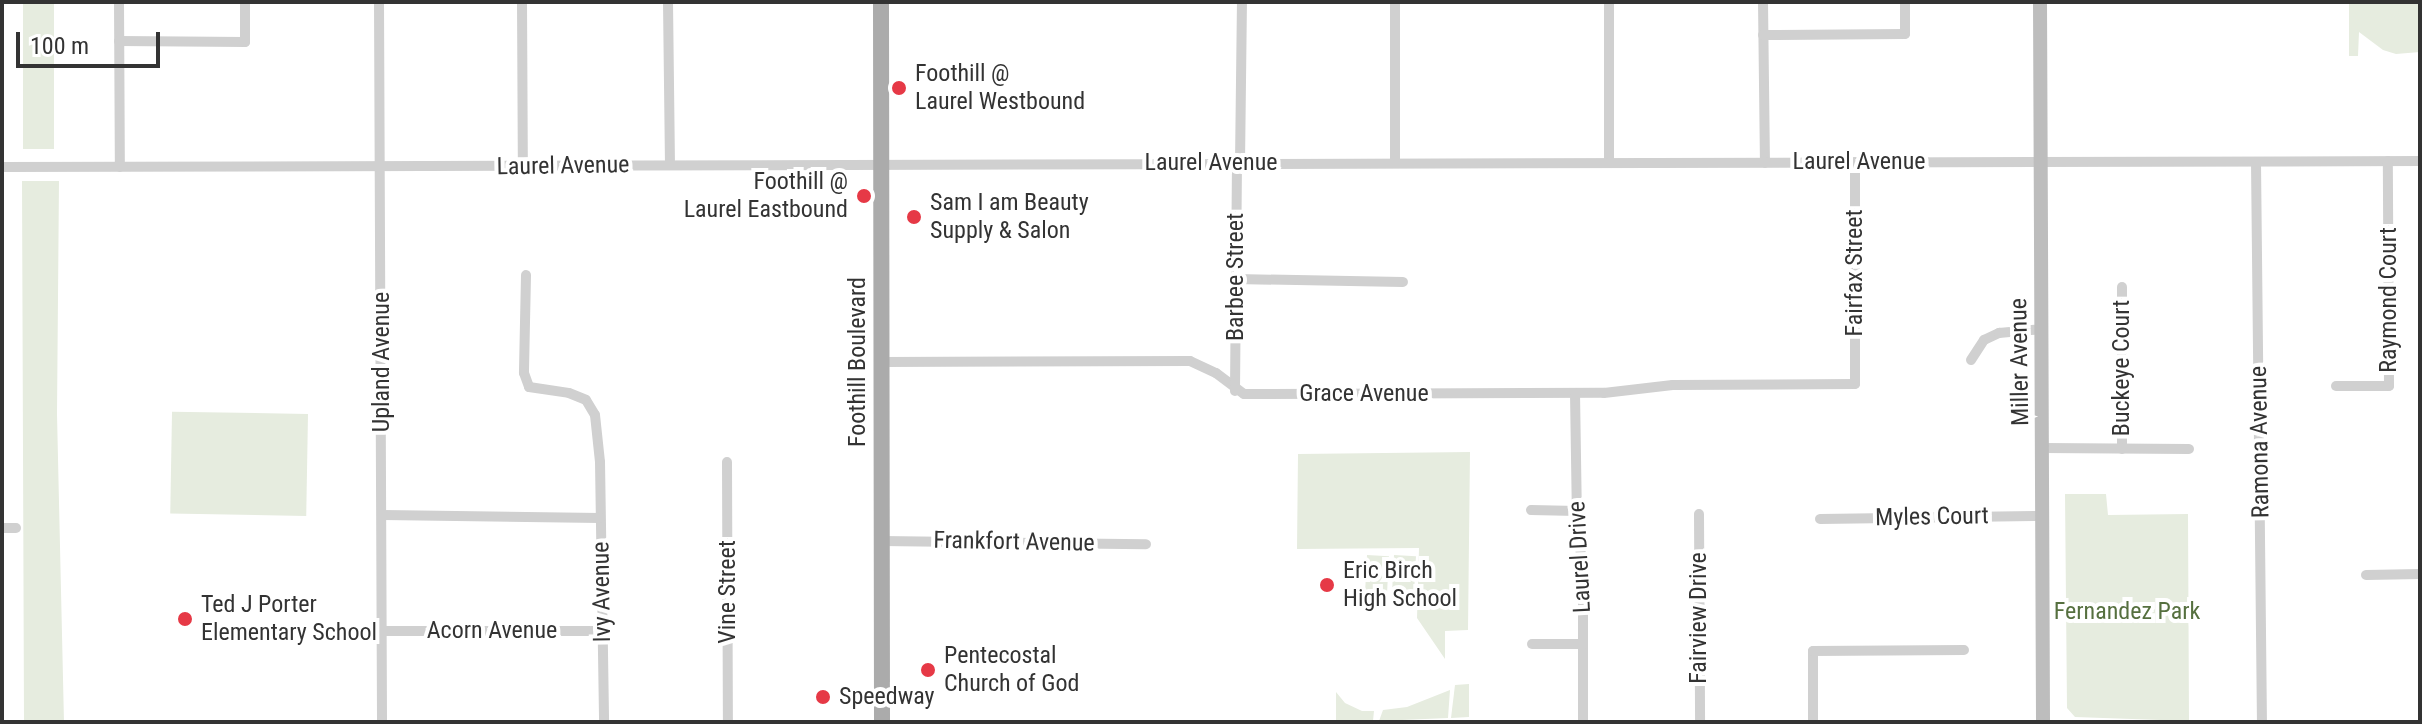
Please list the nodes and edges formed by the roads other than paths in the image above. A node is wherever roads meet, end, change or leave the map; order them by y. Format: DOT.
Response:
graph roads {
  1 [pos="119,2"];
  2 [pos="245,2"];
  3 [pos="379,2"];
  4 [pos="522,2"];
  5 [pos="668,2"];
  6 [pos="881,2"];
  7 [pos="1242,2"];
  8 [pos="1395,2"];
  9 [pos="1609,2"];
  10 [pos="1763,2"];
  11 [pos="1905,2"];
  12 [pos="2040,2"];
  13 [pos="1763,35"];
  14 [pos="119,41"];
  15 [pos="2388,161"];
  16 [pos="2420,161"];
  17 [pos="1855,162"];
  18 [pos="2256,162"];
  19 [pos="882,163"];
  20 [pos="1239,163"];
  21 [pos="1395,163"];
  22 [pos="1609,163"];
  23 [pos="1765,163"];
  24 [pos="2040,163"];
  25 [pos="670,165"];
  26 [pos="2,167"];
  27 [pos="120,167"];
  28 [pos="523,167"];
  29 [pos="380,168"];
  30 [pos="526,275"];
  31 [pos="1235,279"];
  32 [pos="1403,282"];
  33 [pos="2122,287"];
  34 [pos="2042,329"];
  35 [pos="1971,360"];
  36 [pos="883,362"];
  37 [pos="1855,384"];
  38 [pos="2336,386"];
  39 [pos="1235,391"];
  40 [pos="1575,393"];
  41 [pos="2043,448"];
  42 [pos="2122,449"];
  43 [pos="2189,449"];
  44 [pos="727,462"];
  45 [pos="1531,510"];
  46 [pos="1577,511"];
  47 [pos="1699,514"];
  48 [pos="383,515"];
  49 [pos="2043,516"];
  50 [pos="600,518"];
  51 [pos="1820,519"];
  52 [pos="2,528"];
  53 [pos="16,528"];
  54 [pos="882,541"];
  55 [pos="1146,544"];
  56 [pos="2420,574"];
  57 [pos="2366,575"];
  58 [pos="381,631"];
  59 [pos="603,631"];
  60 [pos="1532,644"];
  61 [pos="1583,644"];
  62 [pos="1964,650"];
  63 [pos="382,722"];
  64 [pos="604,722"];
  65 [pos="728,722"];
  66 [pos="882,722"];
  67 [pos="1583,722"];
  68 [pos="1700,722"];
  69 [pos="1813,722"];
  70 [pos="2043,722"];
  71 [pos="2262,722"];
  1 -- 14 [label="street"];
  2 -- 14 [label="street"];
  3 -- 29 [label="street, Upland Avenue"];
  4 -- 28 [label="street"];
  5 -- 25 [label="street"];
  6 -- 19 [label="main road, Foothill Boulevard"];
  7 -- 20 [label="street, Barbee Street"];
  8 -- 21 [label="street"];
  9 -- 22 [label="street"];
  10 -- 13 [label="street"];
  11 -- 13 [label="street"];
  12 -- 24 [label="street, Miller Avenue"];
  13 -- 23 [label="street"];
  14 -- 27 [label="street"];
  15 -- 16 [label="street, Laurel Avenue"];
  15 -- 18 [label="street, Laurel Avenue"];
  15 -- 38 [label="street, Raymond Court"];
  17 -- 23 [label="street, Laurel Avenue"];
  17 -- 24 [label="street, Laurel Avenue"];
  17 -- 37 [label="street, Fairfax Street"];
  18 -- 24 [label="street, Laurel Avenue"];
  18 -- 71 [label="street, Ramona Avenue"];
  19 -- 20 [label="street, Laurel Avenue"];
  19 -- 25 [label="street, Laurel Avenue"];
  19 -- 36 [label="main road, Foothill Boulevard"];
  20 -- 21 [label="street, Laurel Avenue"];
  20 -- 31 [label="street, Barbee Street"];
  21 -- 22 [label="street, Laurel Avenue"];
  22 -- 23 [label="street, Laurel Avenue"];
  24 -- 34 [label="street, Miller Avenue"];
  25 -- 28 [label="street, Laurel Avenue"];
  26 -- 27 [label="street, Laurel Avenue"];
  27 -- 29 [label="street, Laurel Avenue"];
  28 -- 29 [label="street, Laurel Avenue"];
  29 -- 48 [label="street, Upland Avenue"];
  30 -- 50 [label="street, Ivy Avenue"];
  31 -- 32 [label="street"];
  31 -- 39 [label="street, Barbee Street"];
  33 -- 42 [label="street, Buckeye Court"];
  34 -- 35 [label="street"];
  34 -- 41 [label="street, Miller Avenue"];
  36 -- 39 [label="street"];
  36 -- 54 [label="main road, Foothill Boulevard"];
  37 -- 40 [label="street, Grace Avenue"];
  39 -- 40 [label="street, Grace Avenue"];
  40 -- 46 [label="street, Laurel Drive"];
  41 -- 42 [label="street"];
  41 -- 49 [label="street, Miller Avenue"];
  42 -- 43 [label="street"];
  44 -- 65 [label="street, Vine Street"];
  45 -- 46 [label="street"];
  46 -- 61 [label="street, Laurel Drive"];
  47 -- 68 [label="street, Fairview Drive"];
  48 -- 50 [label="street"];
  48 -- 58 [label="street, Upland Avenue"];
  49 -- 51 [label="street, Myles Court"];
  49 -- 70 [label="street, Miller Avenue"];
  50 -- 59 [label="street, Ivy Avenue"];
  52 -- 53 [label="street"];
  54 -- 55 [label="street, Frankfort Avenue"];
  54 -- 66 [label="main road, Foothill Boulevard"];
  56 -- 57 [label="street"];
  58 -- 59 [label="street, Acorn Avenue"];
  58 -- 63 [label="street, Upland Avenue"];
  59 -- 64 [label="street, Ivy Avenue"];
  60 -- 61 [label="street"];
  61 -- 67 [label="street, Laurel Drive"];
  62 -- 69 [label="street"];
}
